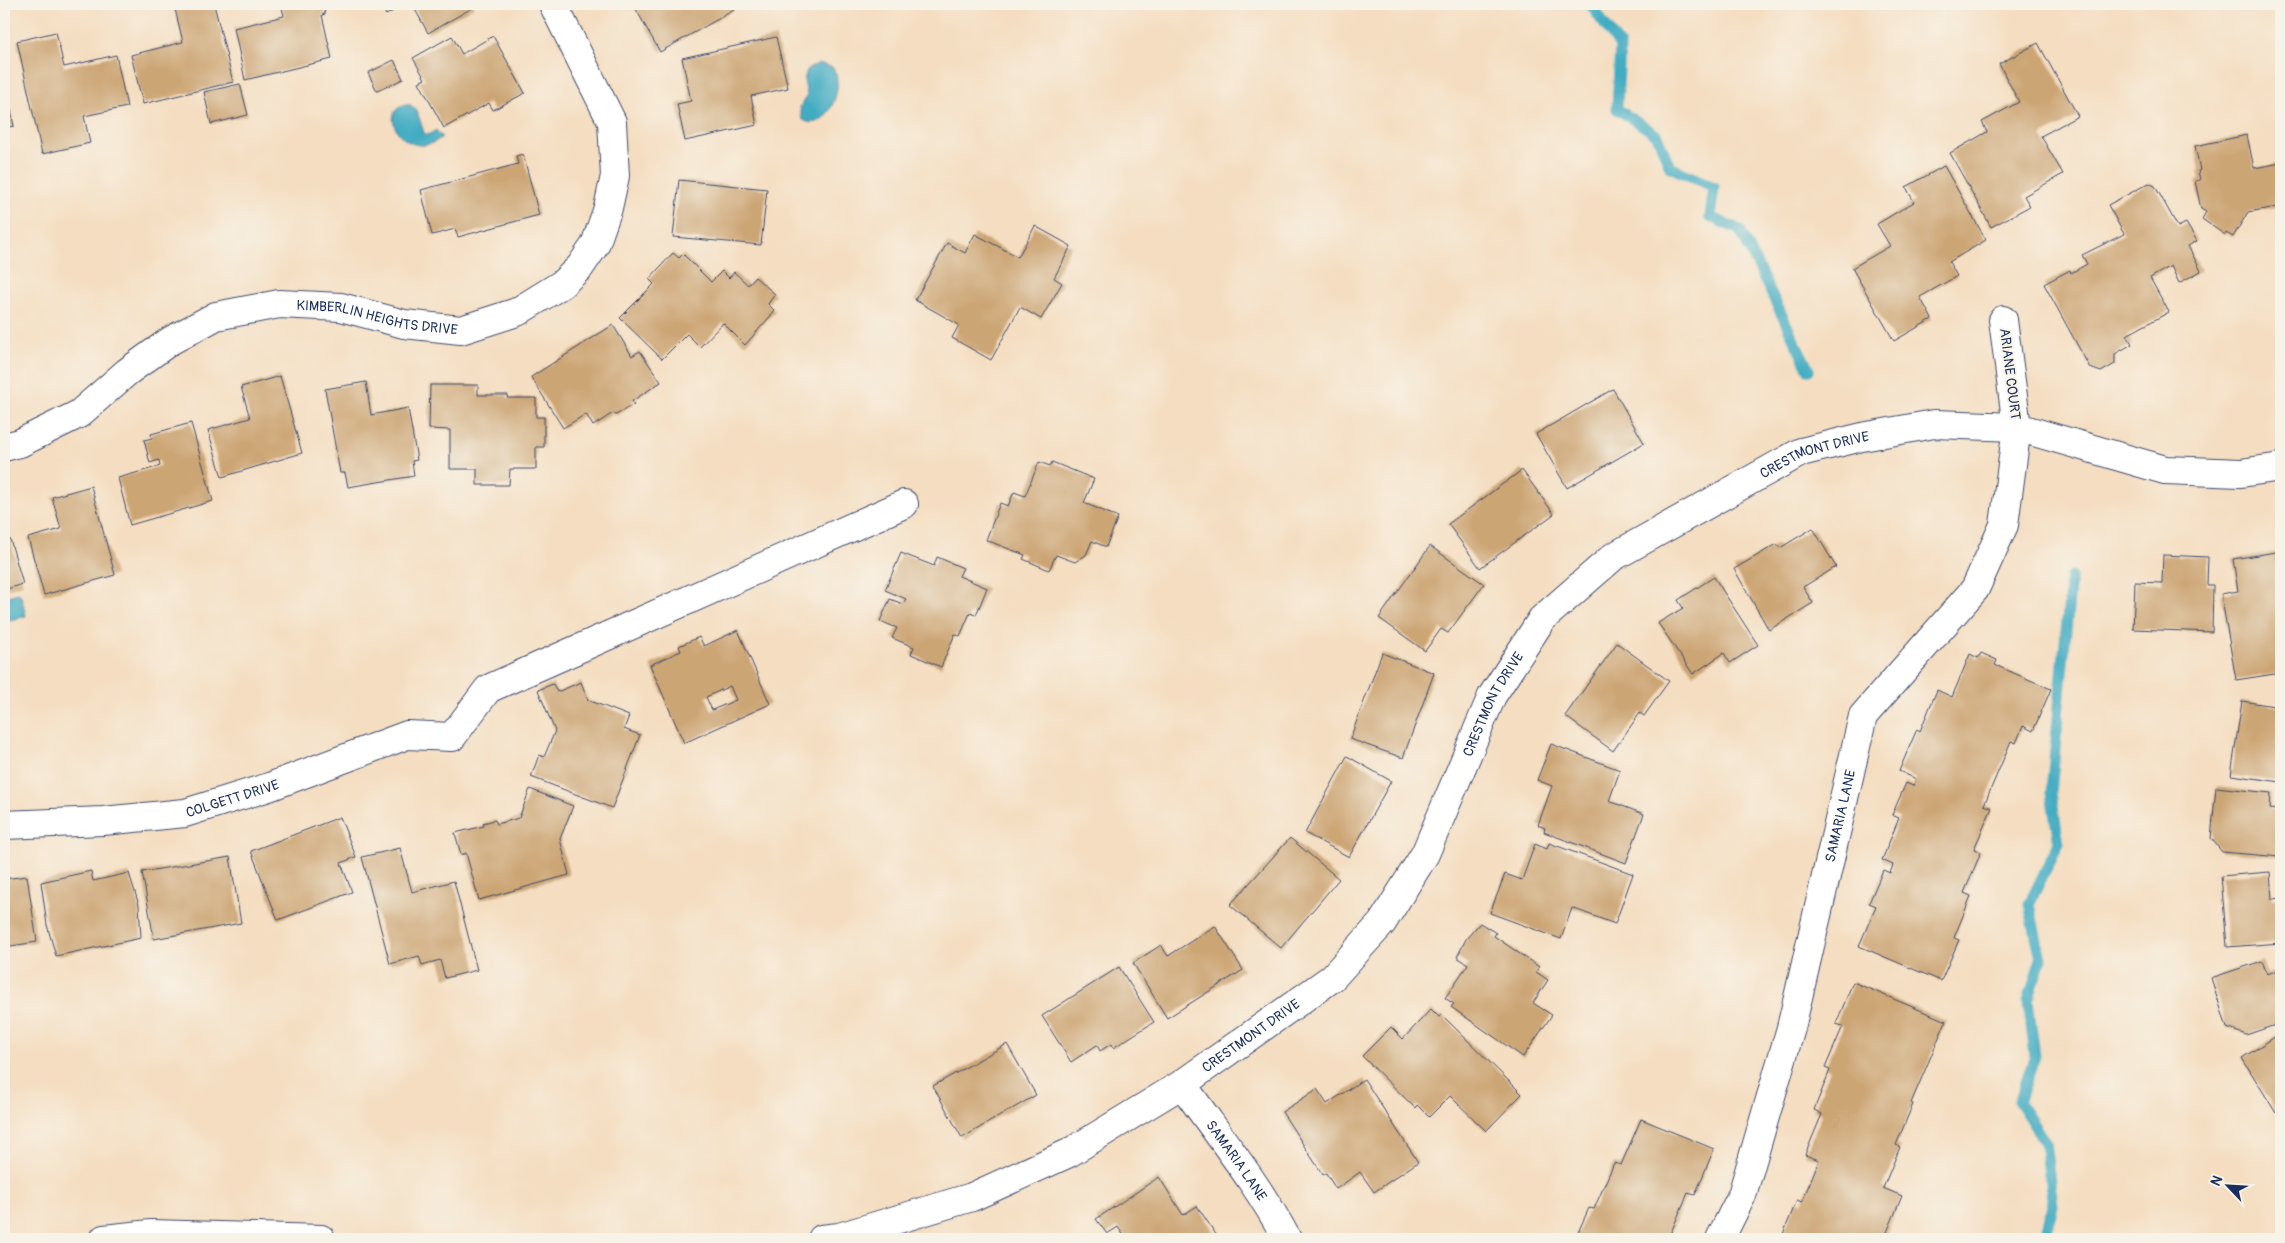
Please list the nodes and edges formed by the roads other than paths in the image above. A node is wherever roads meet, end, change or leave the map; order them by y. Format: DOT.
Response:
graph roads {
  1 [pos="553,4"];
  2 [pos="2003,320"];
  3 [pos="2017,427"];
  4 [pos="4,446"];
  5 [pos="2281,467"];
  6 [pos="904,504"];
  7 [pos="4,825"];
  8 [pos="1182,1084"];
  9 [pos="104,1239"];
  10 [pos="321,1239"];
  11 [pos="834,1239"];
  12 [pos="1287,1239"];
  13 [pos="1720,1239"];
  1 -- 4 [label="street, KIMBERLIN HEIGHTS DRIVE"];
  2 -- 3 [label="street, ARIANE COURT"];
  3 -- 5 [label="street, CRESTMONT DRIVE"];
  3 -- 8 [label="street, CRESTMONT DRIVE"];
  3 -- 13 [label="street, SAMARIA LANE"];
  6 -- 7 [label="street, COLGETT DRIVE"];
  8 -- 11 [label="street, CRESTMONT DRIVE"];
  8 -- 12 [label="street, SAMARIA LANE"];
  9 -- 10 [label="street"];
}
